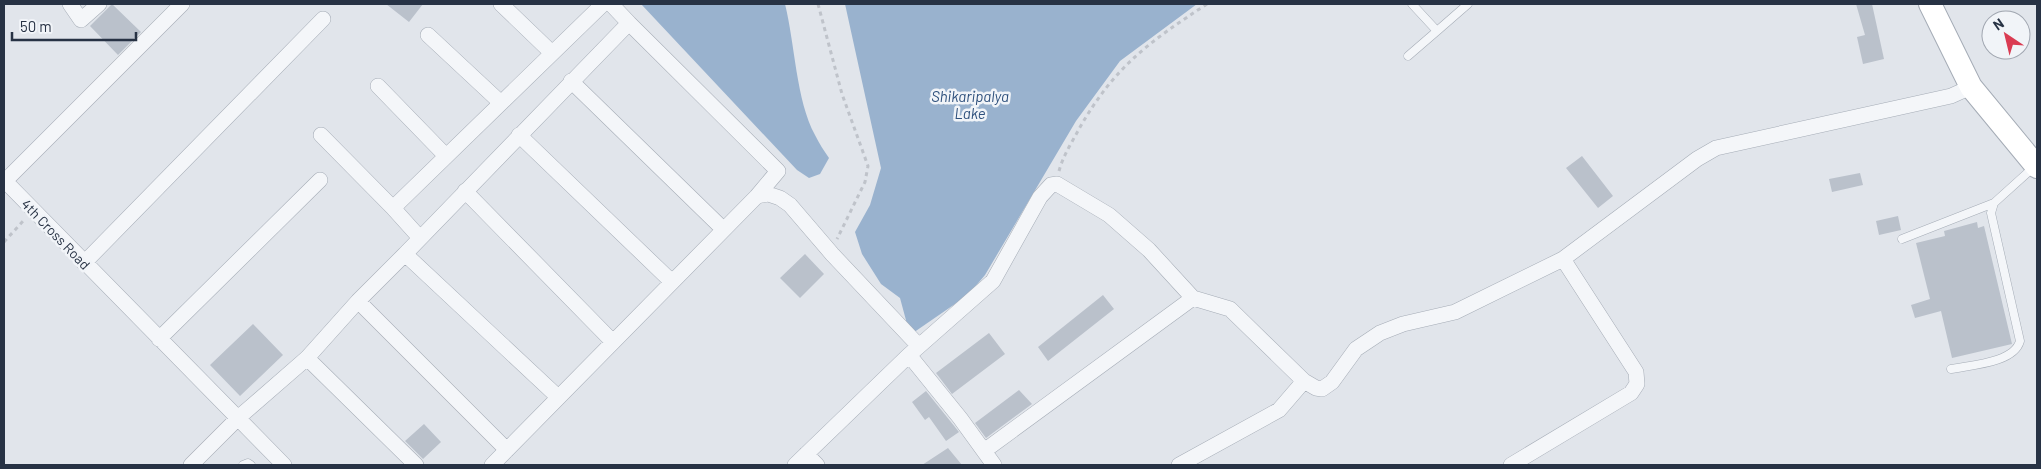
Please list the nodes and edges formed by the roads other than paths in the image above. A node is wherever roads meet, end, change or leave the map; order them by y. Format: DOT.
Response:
graph roads {
  1 [pos="70,4"];
  2 [pos="99,4"];
  3 [pos="182,4"];
  4 [pos="500,4"];
  5 [pos="603,4"];
  6 [pos="611,4"];
  7 [pos="1412,4"];
  8 [pos="1468,4"];
  9 [pos="1930,4"];
  10 [pos="323,19"];
  11 [pos="629,23"];
  12 [pos="1436,31"];
  13 [pos="428,35"];
  14 [pos="552,53"];
  15 [pos="1408,56"];
  16 [pos="571,82"];
  17 [pos="378,86"];
  18 [pos="1971,87"];
  19 [pos="501,103"];
  20 [pos="321,135"];
  21 [pos="519,135"];
  22 [pos="446,156"];
  23 [pos="2036,166"];
  24 [pos="4,180"];
  25 [pos="320,180"];
  26 [pos="465,191"];
  27 [pos="757,196"];
  28 [pos="1994,203"];
  29 [pos="393,208"];
  30 [pos="723,229"];
  31 [pos="420,238"];
  32 [pos="1902,239"];
  33 [pos="405,254"];
  34 [pos="1563,259"];
  35 [pos="84,263"];
  36 [pos="672,282"];
  37 [pos="1193,298"];
  38 [pos="358,301"];
  39 [pos="159,339"];
  40 [pos="613,342"];
  41 [pos="913,350"];
  42 [pos="307,358"];
  43 [pos="1951,369"];
  44 [pos="1304,381"];
  45 [pos="558,398"];
  46 [pos="238,418"];
  47 [pos="507,450"];
  48 [pos="984,451"];
  49 [pos="806,454"];
  50 [pos="191,465"];
  51 [pos="242,465"];
  52 [pos="251,465"];
  53 [pos="284,465"];
  54 [pos="416,465"];
  55 [pos="492,465"];
  56 [pos="795,465"];
  57 [pos="817,465"];
  58 [pos="994,465"];
  59 [pos="1179,465"];
  60 [pos="1511,465"];
  1 -- 2 [label="street"];
  3 -- 24 [label="street, 4th Cross Road"];
  4 -- 14 [label="street"];
  5 -- 14 [label="street"];
  6 -- 11 [label="street"];
  7 -- 12 [label="lane"];
  8 -- 12 [label="lane"];
  9 -- 18 [label="street"];
  10 -- 35 [label="street"];
  11 -- 16 [label="street"];
  11 -- 27 [label="street"];
  12 -- 15 [label="lane"];
  13 -- 19 [label="street"];
  14 -- 19 [label="street"];
  16 -- 21 [label="street"];
  16 -- 30 [label="street"];
  17 -- 22 [label="street"];
  18 -- 23 [label="street"];
  18 -- 34 [label="street"];
  19 -- 22 [label="street"];
  20 -- 29 [label="street"];
  21 -- 26 [label="street"];
  21 -- 36 [label="street"];
  22 -- 29 [label="street"];
  23 -- 28 [label="lane"];
  24 -- 35 [label="street, 4th Cross Road"];
  25 -- 39 [label="street"];
  26 -- 31 [label="street"];
  26 -- 40 [label="street"];
  27 -- 30 [label="street"];
  27 -- 41 [label="street"];
  28 -- 32 [label="lane"];
  28 -- 43 [label="lane"];
  29 -- 31 [label="street"];
  30 -- 36 [label="street"];
  31 -- 33 [label="street"];
  33 -- 38 [label="street"];
  33 -- 45 [label="street"];
  34 -- 44 [label="street"];
  34 -- 60 [label="street"];
  35 -- 39 [label="street, 4th Cross Road"];
  36 -- 40 [label="street"];
  37 -- 41 [label="street"];
  37 -- 44 [label="street"];
  37 -- 48 [label="street"];
  38 -- 42 [label="street"];
  38 -- 47 [label="street"];
  39 -- 46 [label="street, 4th Cross Road"];
  40 -- 45 [label="street"];
  41 -- 48 [label="street"];
  41 -- 49 [label="street"];
  42 -- 46 [label="street"];
  42 -- 54 [label="street"];
  44 -- 59 [label="street"];
  45 -- 47 [label="street"];
  46 -- 50 [label="street"];
  46 -- 53 [label="street, 4th Cross Road"];
  47 -- 55 [label="street"];
  48 -- 58 [label="street"];
  49 -- 56 [label="street"];
  49 -- 57 [label="street"];
  51 -- 52 [label="lane"];
}
